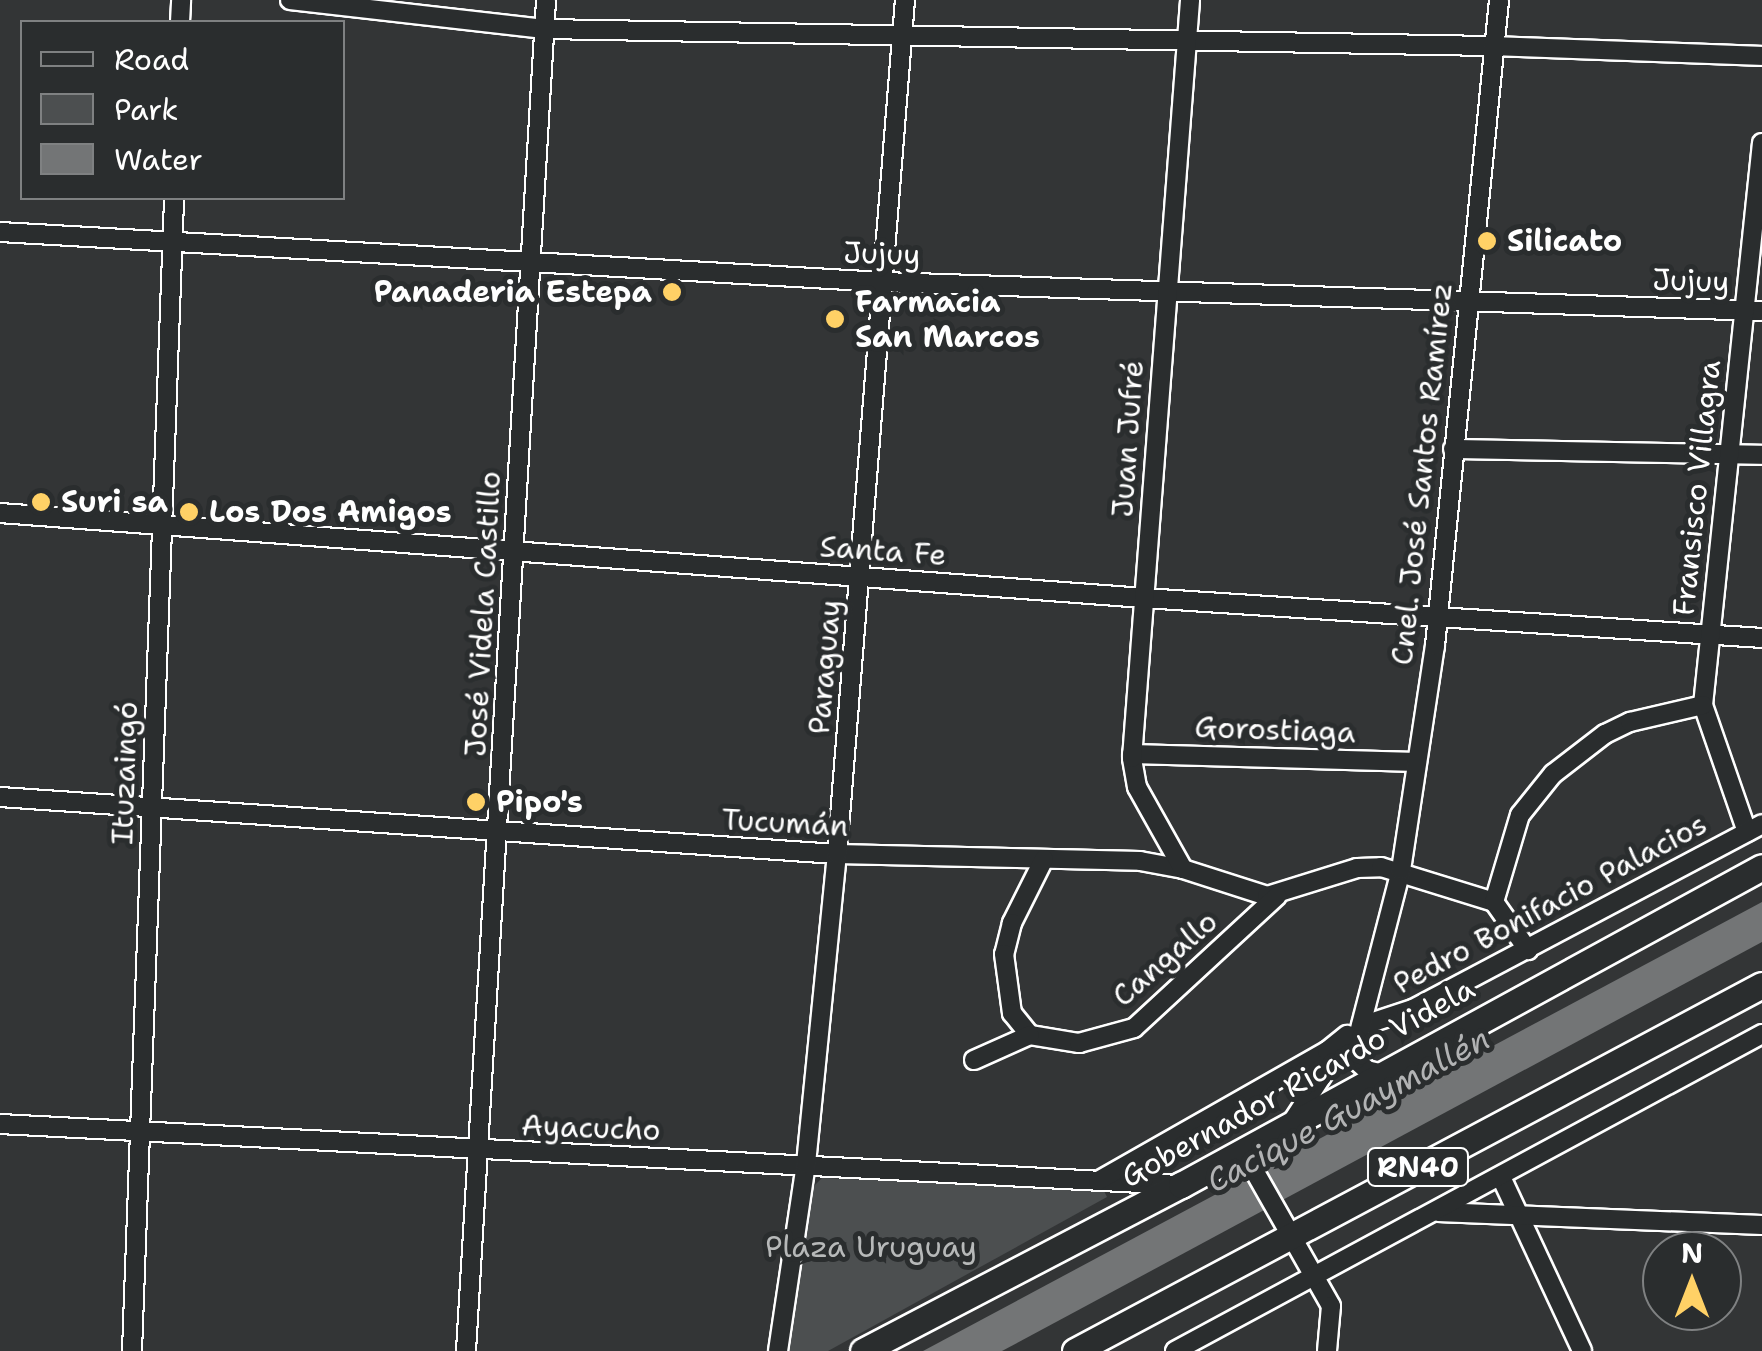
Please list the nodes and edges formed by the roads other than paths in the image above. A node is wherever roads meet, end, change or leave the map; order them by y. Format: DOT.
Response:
graph roads {
  1 [pos="290,0"];
  2 [pos="546,0"];
  3 [pos="904,0"];
  4 [pos="1190,0"];
  5 [pos="1499,0"];
  6 [pos="544,30"];
  7 [pos="902,36"];
  8 [pos="1188,41"];
  9 [pos="1494,46"];
  10 [pos="1762,56"];
  11 [pos="1762,143"];
  12 [pos="174,200"];
  13 [pos="0,232"];
  14 [pos="172,243"];
  15 [pos="531,265"];
  16 [pos="883,282"];
  17 [pos="1165,291"];
  18 [pos="1466,303"];
  19 [pos="1753,310"];
  20 [pos="1454,449"];
  21 [pos="1727,455"];
  22 [pos="1762,455"];
  23 [pos="0,512"];
  24 [pos="162,525"];
  25 [pos="514,551"];
  26 [pos="860,577"];
  27 [pos="1144,598"];
  28 [pos="1438,616"];
  29 [pos="1708,634"];
  30 [pos="1762,638"];
  31 [pos="1703,705"];
  32 [pos="1132,754"];
  33 [pos="1417,762"];
  34 [pos="0,797"];
  35 [pos="152,808"];
  36 [pos="1754,828"];
  37 [pos="498,834"];
  38 [pos="836,854"];
  39 [pos="1044,859"];
  40 [pos="1762,867"];
  41 [pos="1183,869"];
  42 [pos="1401,870"];
  43 [pos="1277,896"];
  44 [pos="1494,902"];
  45 [pos="1528,950"];
  46 [pos="1762,985"];
  47 [pos="1354,1030"];
  48 [pos="1762,1034"];
  49 [pos="1030,1035"];
  50 [pos="974,1060"];
  51 [pos="1384,1074"];
  52 [pos="0,1124"];
  53 [pos="1290,1125"];
  54 [pos="140,1132"];
  55 [pos="480,1151"];
  56 [pos="1243,1151"];
  57 [pos="806,1164"];
  58 [pos="1501,1178"];
  59 [pos="1098,1181"];
  60 [pos="1181,1185"];
  61 [pos="1435,1212"];
  62 [pos="1517,1213"];
  63 [pos="1762,1225"];
  64 [pos="1290,1235"];
  65 [pos="1315,1276"];
  66 [pos="776,1346"];
  67 [pos="132,1351"];
  68 [pos="466,1351"];
  69 [pos="864,1351"];
  70 [pos="1074,1351"];
  71 [pos="1175,1351"];
  72 [pos="1327,1351"];
  73 [pos="1582,1351"];
  1 -- 6 [label="street"];
  2 -- 6 [label="street, José Videla Castillo"];
  3 -- 7 [label="street, Paraguay"];
  4 -- 8 [label="street, Juan Jufré"];
  5 -- 9 [label="street, Cnel. José Santos Ramírez"];
  6 -- 7 [label="street"];
  6 -- 15 [label="street, José Videla Castillo"];
  7 -- 8 [label="street"];
  7 -- 16 [label="street, Paraguay"];
  8 -- 9 [label="street"];
  8 -- 17 [label="street, Juan Jufré"];
  9 -- 10 [label="street"];
  9 -- 18 [label="street, Cnel. José Santos Ramírez"];
  11 -- 19 [label="street, Fransisco Villagra"];
  12 -- 14 [label="street, Ituzaingó"];
  13 -- 14 [label="street, Jujuy"];
  14 -- 15 [label="street, Jujuy"];
  14 -- 24 [label="street, Ituzaingó"];
  15 -- 16 [label="street, Jujuy"];
  15 -- 25 [label="street, José Videla Castillo"];
  16 -- 17 [label="street, Jujuy"];
  16 -- 26 [label="street, Paraguay"];
  17 -- 18 [label="street, Jujuy"];
  17 -- 27 [label="street, Juan Jufré"];
  18 -- 19 [label="street, Jujuy"];
  18 -- 20 [label="street, Cnel. José Santos Ramírez"];
  19 -- 21 [label="street, Fransisco Villagra"];
  20 -- 21 [label="street"];
  20 -- 28 [label="street, Cnel. José Santos Ramírez"];
  21 -- 22 [label="street"];
  21 -- 29 [label="street, Fransisco Villagra"];
  23 -- 24 [label="street, Santa Fe"];
  24 -- 25 [label="street, Santa Fe"];
  24 -- 35 [label="street, Ituzaingó"];
  25 -- 26 [label="street, Santa Fe"];
  25 -- 37 [label="street, José Videla Castillo"];
  26 -- 27 [label="street, Santa Fe"];
  26 -- 38 [label="street, Paraguay"];
  27 -- 28 [label="street, Santa Fe"];
  27 -- 32 [label="street, Juan Jufré"];
  28 -- 29 [label="street, Santa Fe"];
  28 -- 33 [label="street, Cnel. José Santos Ramírez"];
  29 -- 30 [label="street, Santa Fe"];
  29 -- 31 [label="street, Fransisco Villagra"];
  31 -- 36 [label="street, Fransisco Villagra"];
  31 -- 44 [label="street"];
  32 -- 33 [label="street, Gorostiaga"];
  32 -- 41 [label="street, Juan Jufré"];
  33 -- 42 [label="street, Cnel. José Santos Ramírez"];
  34 -- 35 [label="street, Tucumán"];
  35 -- 37 [label="street, Tucumán"];
  35 -- 54 [label="street, Ituzaingó"];
  36 -- 45 [label="street, Pedro Bonifacio Palacios"];
  37 -- 38 [label="street, Tucumán"];
  37 -- 55 [label="street, José Videla Castillo"];
  38 -- 39 [label="street, Tucumán"];
  38 -- 57 [label="street, Paraguay"];
  39 -- 41 [label="street, Tucumán"];
  39 -- 49 [label="street"];
  40 -- 51 [label="highway, Gobernador Ricardo Videla"];
  41 -- 43 [label="street, Tucumán"];
  42 -- 43 [label="street"];
  42 -- 44 [label="street"];
  42 -- 47 [label="street, Cnel. José Santos Ramírez"];
  43 -- 49 [label="street, Cangallo"];
  44 -- 45 [label="street"];
  45 -- 47 [label="street, Pedro Bonifacio Palacios"];
  46 -- 64 [label="highway, RN40"];
  47 -- 51 [label="street, Cnel. José Santos Ramírez"];
  47 -- 53 [label="street, Cnel. José Santos Ramírez"];
  47 -- 59 [label="street, Pedro Bonifacio Palacios"];
  48 -- 58 [label="street"];
  49 -- 50 [label="street"];
  51 -- 53 [label="highway, Gobernador Ricardo Videla"];
  52 -- 54 [label="street, Ayacucho"];
  53 -- 56 [label="highway, Gobernador Ricardo Videla"];
  54 -- 55 [label="street, Ayacucho"];
  54 -- 67 [label="street, Ituzaingó"];
  55 -- 57 [label="street, Ayacucho"];
  55 -- 68 [label="street, José Videla Castillo"];
  56 -- 60 [label="highway, Gobernador Ricardo Videla"];
  56 -- 64 [label="street"];
  57 -- 59 [label="street, Ayacucho"];
  57 -- 66 [label="street, Paraguay"];
  58 -- 61 [label="street"];
  58 -- 62 [label="street"];
  59 -- 60 [label="street, Ayacucho"];
  60 -- 69 [label="highway, Gobernador Ricardo Videla"];
  61 -- 62 [label="street"];
  61 -- 65 [label="street"];
  62 -- 63 [label="street"];
  62 -- 73 [label="street"];
  64 -- 65 [label="street"];
  64 -- 70 [label="highway, RN40"];
  65 -- 71 [label="street"];
  65 -- 72 [label="street"];
}
